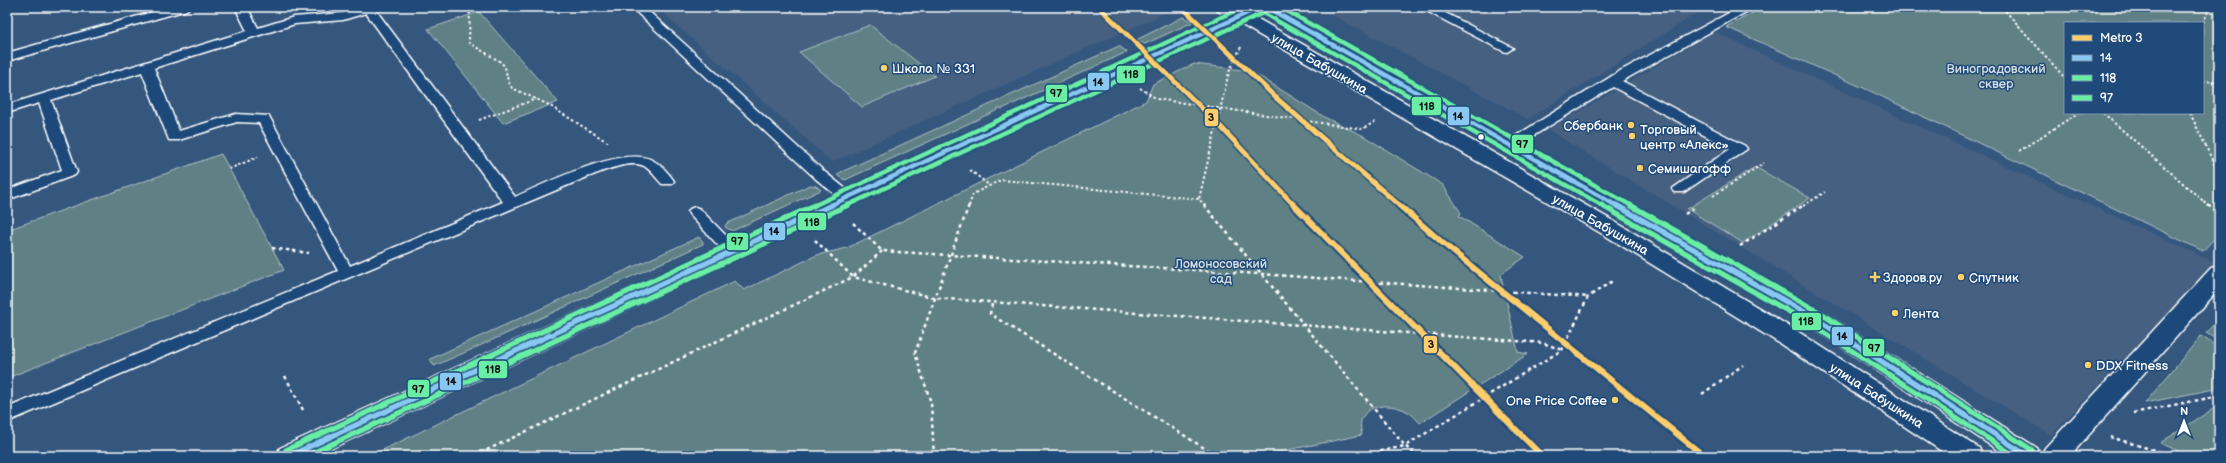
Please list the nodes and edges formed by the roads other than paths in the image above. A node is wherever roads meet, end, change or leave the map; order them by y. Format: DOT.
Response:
graph roads {
  1 [pos="183,7"];
  2 [pos="240,7"];
  3 [pos="637,7"];
  4 [pos="1266,7"];
  5 [pos="1425,7"];
  6 [pos="1749,7"];
  7 [pos="370,8"];
  8 [pos="163,10"];
  9 [pos="1241,10"];
  10 [pos="254,33"];
  11 [pos="1507,48"];
  12 [pos="7,57"];
  13 [pos="147,67"];
  14 [pos="1613,82"];
  15 [pos="44,98"];
  16 [pos="7,109"];
  17 [pos="1510,144"];
  18 [pos="666,181"];
  19 [pos="1679,189"];
  20 [pos="7,195"];
  21 [pos="847,198"];
  22 [pos="512,204"];
  23 [pos="695,212"];
  24 [pos="732,251"];
  25 [pos="346,272"];
  26 [pos="2219,274"];
  27 [pos="7,415"];
  28 [pos="289,456"];
  29 [pos="1970,456"];
  30 [pos="2028,456"];
  31 [pos="2054,456"];
  1 -- 8 [label="lane"];
  2 -- 10 [label="lane"];
  3 -- 21 [label="lane"];
  4 -- 17 [label="street, улица Бабушкина"];
  5 -- 11 [label="lane"];
  6 -- 14 [label="lane"];
  7 -- 10 [label="lane"];
  7 -- 22 [label="lane"];
  8 -- 12 [label="lane"];
  9 -- 21 [label="street"];
  9 -- 29 [label="street, улица Бабушкина"];
  10 -- 13 [label="lane"];
  13 -- 15 [label="lane"];
  13 -- 25 [label="lane"];
  14 -- 17 [label="lane"];
  14 -- 19 [label="lane"];
  15 -- 16 [label="lane"];
  15 -- 20 [label="lane"];
  17 -- 30 [label="street, улица Бабушкина"];
  18 -- 22 [label="lane"];
  21 -- 24 [label="street"];
  22 -- 25 [label="lane"];
  23 -- 24 [label="lane"];
  24 -- 28 [label="street"];
  25 -- 27 [label="lane"];
  26 -- 31 [label="street"];
}
